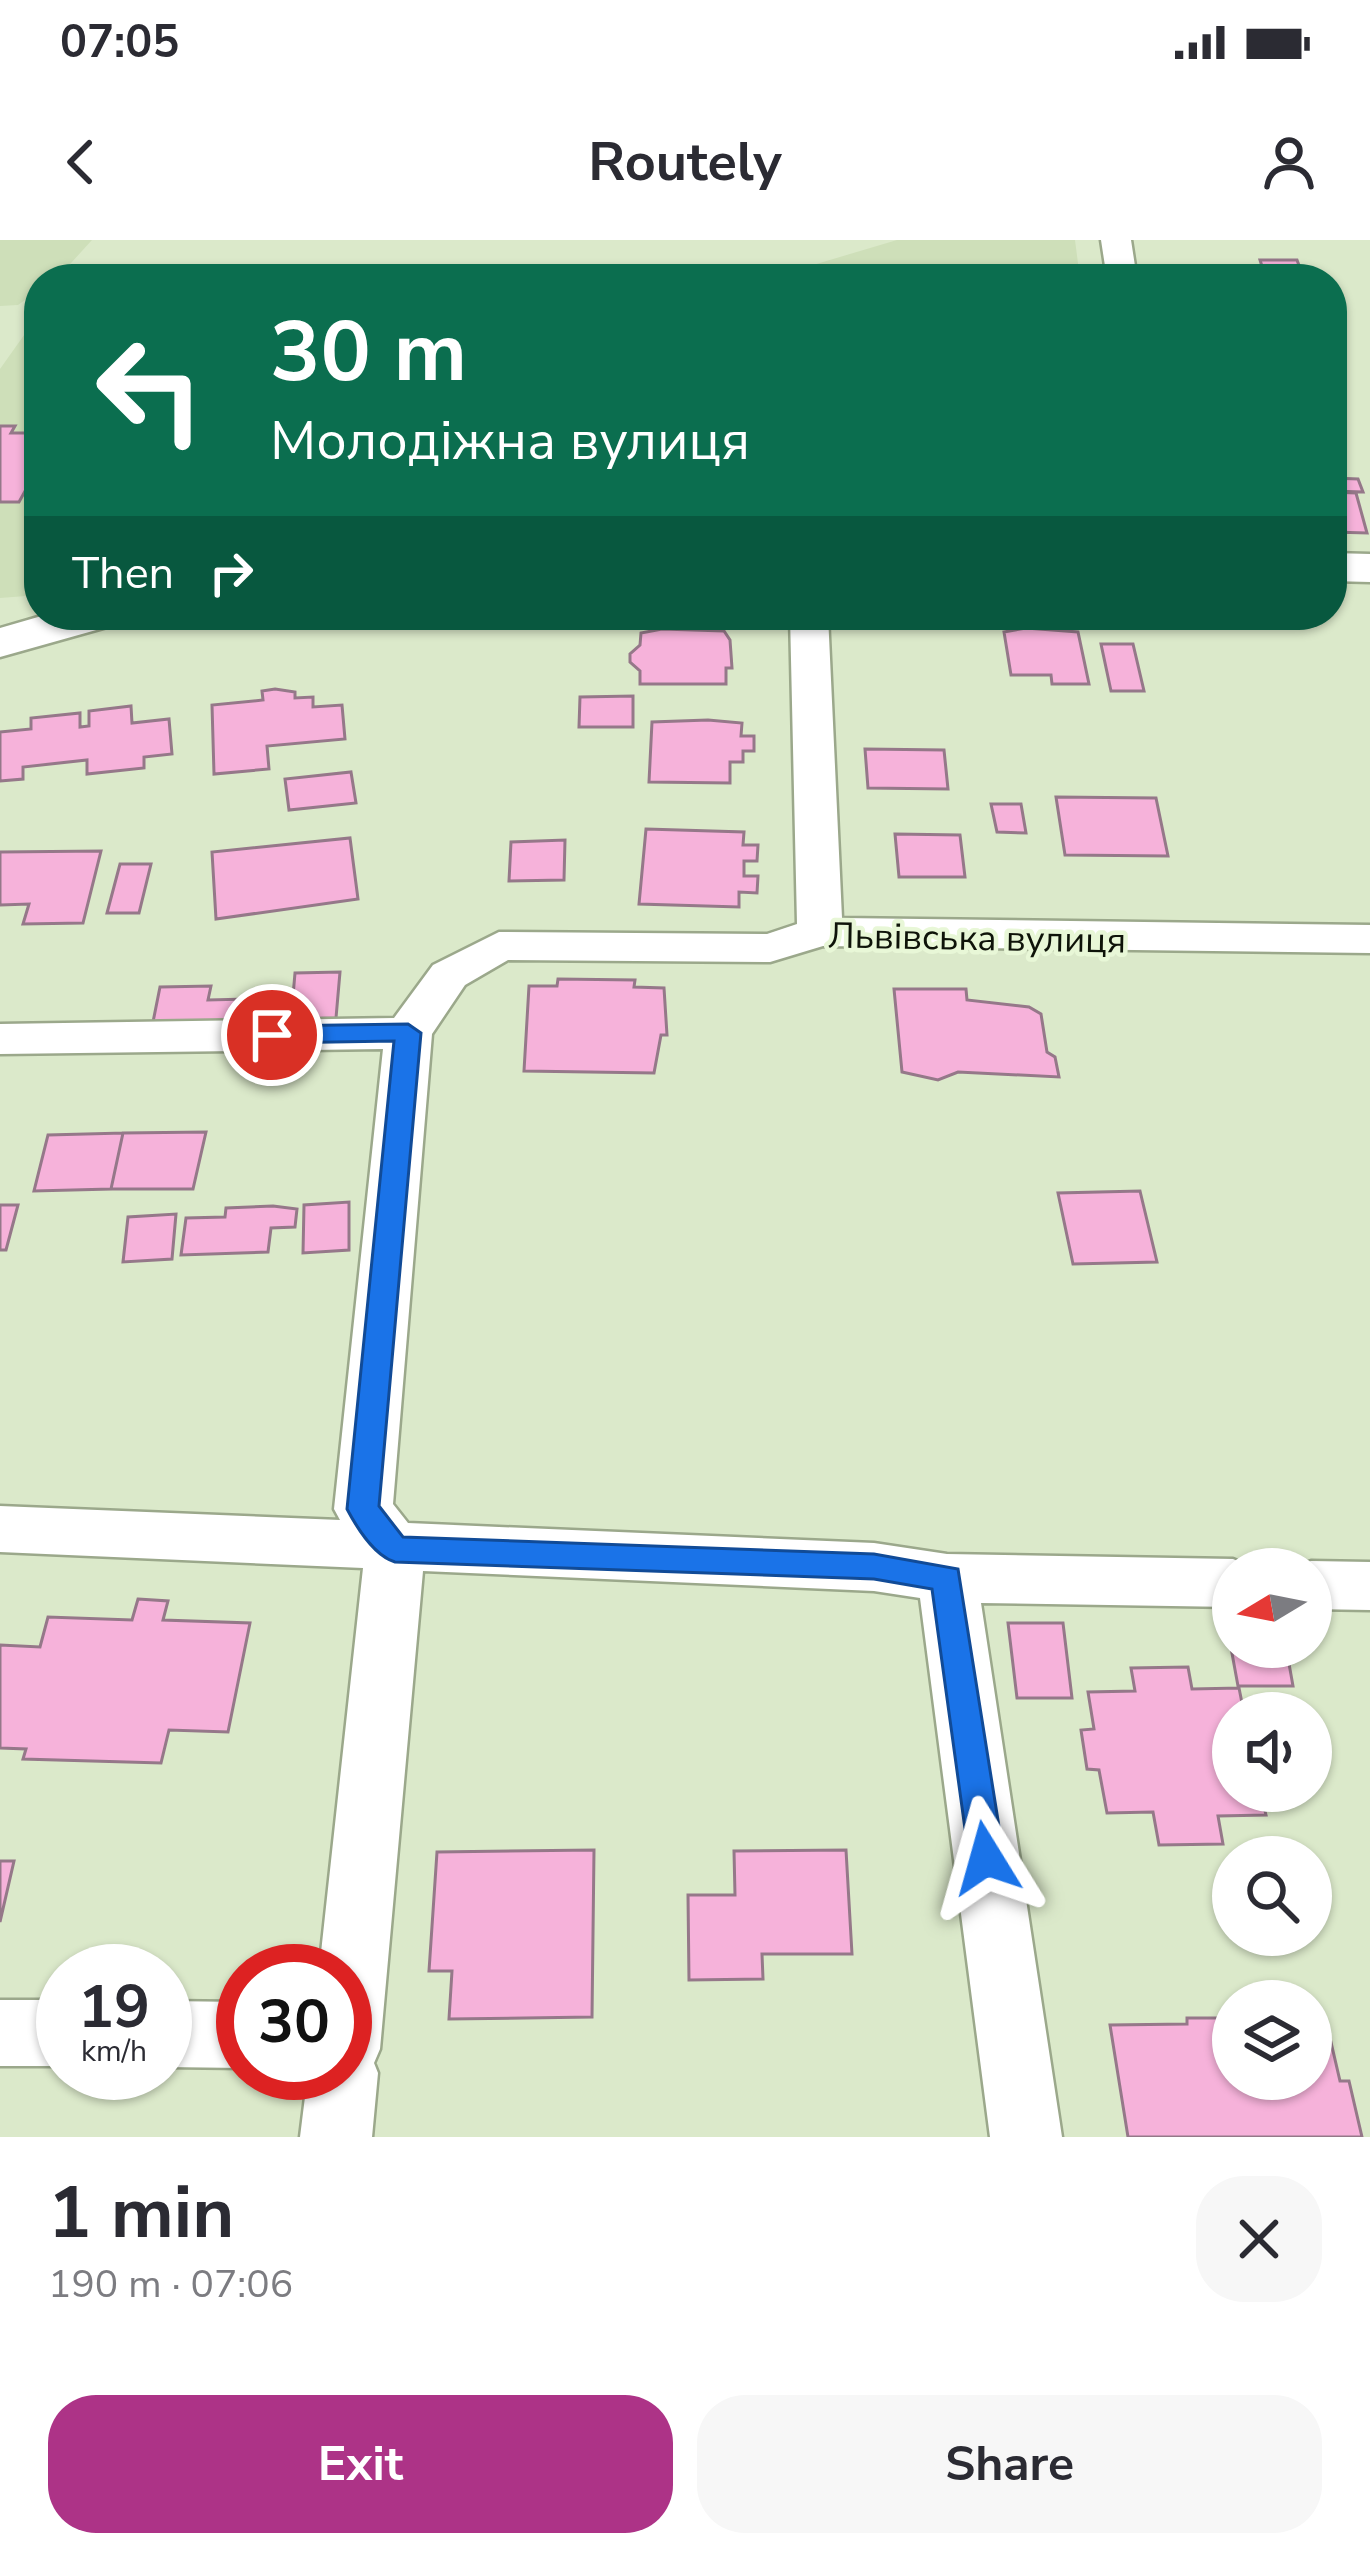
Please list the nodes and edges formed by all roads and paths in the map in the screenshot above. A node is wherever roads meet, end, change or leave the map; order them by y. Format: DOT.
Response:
graph roads {
  1 [pos="45,630"];
  2 [pos="810,630"];
  3 [pos="0,643"];
  4 [pos="820,932"];
  5 [pos="1370,938"];
  6 [pos="408,1033"];
  7 [pos="0,1039"];
  8 [pos="0,1529"];
  9 [pos="395,1550"];
  10 [pos="946,1578"];
  11 [pos="1212,1583"];
  12 [pos="1332,1585"];
  13 [pos="1370,1586"];
  14 [pos="355,1944"];
  15 [pos="0,2033"];
  16 [pos="36,2033"];
  17 [pos="340,2100"];
  18 [pos="336,2137"];
  19 [pos="1026,2137"];
  1 -- 3 [label="street"];
  2 -- 4 [label="street"];
  4 -- 5 [label="street, Львівська вулиця"];
  4 -- 6 [label="street, Львівська вулиця"];
  6 -- 7 [label="street"];
  6 -- 9 [label="street"];
  8 -- 9 [label="street"];
  9 -- 10 [label="street"];
  9 -- 14 [label="street"];
  10 -- 11 [label="street"];
  10 -- 19 [label="street"];
  12 -- 13 [label="street"];
  15 -- 16 [label="street"];
  17 -- 18 [label="street"];
}
